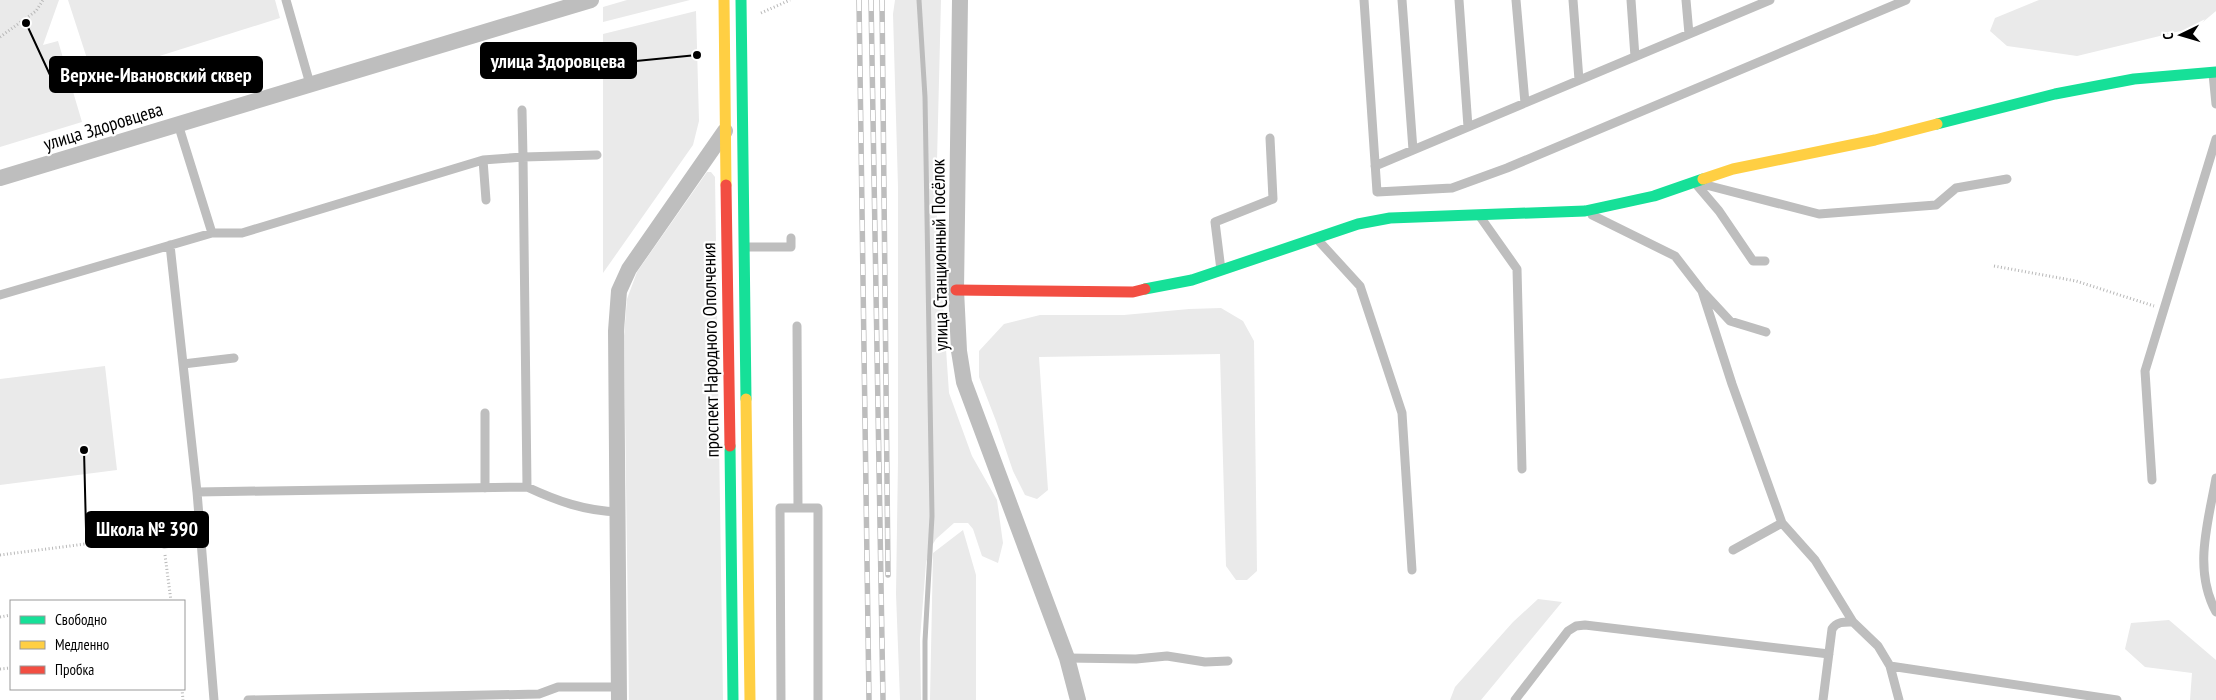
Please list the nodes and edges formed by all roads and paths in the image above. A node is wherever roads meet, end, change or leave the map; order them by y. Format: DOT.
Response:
graph roads {
  1 [pos="43,0"];
  2 [pos="286,0"];
  3 [pos="591,0"];
  4 [pos="724,0"];
  5 [pos="741,0"];
  6 [pos="790,0"];
  7 [pos="960,0"];
  8 [pos="1364,0"];
  9 [pos="1402,0"];
  10 [pos="1459,0"];
  11 [pos="1516,0"];
  12 [pos="1573,0"];
  13 [pos="1631,0"];
  14 [pos="1686,0"];
  15 [pos="1770,0"];
  16 [pos="1906,0"];
  17 [pos="1747,5"];
  18 [pos="757,14"];
  19 [pos="1689,34"];
  20 [pos="0,37"];
  21 [pos="1635,56"];
  22 [pos="2214,72"];
  23 [pos="1579,80"];
  24 [pos="310,84"];
  25 [pos="1525,103"];
  26 [pos="2216,104"];
  27 [pos="522,110"];
  28 [pos="178,124"];
  29 [pos="1468,127"];
  30 [pos="725,131"];
  31 [pos="1270,138"];
  32 [pos="2216,139"];
  33 [pos="1412,150"];
  34 [pos="596,155"];
  35 [pos="523,158"];
  36 [pos="483,160"];
  37 [pos="1375,166"];
  38 [pos="0,178"];
  39 [pos="2007,179"];
  40 [pos="1694,182"];
  41 [pos="486,200"];
  42 [pos="1585,212"];
  43 [pos="1479,215"];
  44 [pos="212,233"];
  45 [pos="791,238"];
  46 [pos="1316,238"];
  47 [pos="170,245"];
  48 [pos="744,247"];
  49 [pos="1765,261"];
  50 [pos="1994,266"];
  51 [pos="1221,271"];
  52 [pos="956,290"];
  53 [pos="1702,291"];
  54 [pos="0,296"];
  55 [pos="2164,309"];
  56 [pos="797,326"];
  57 [pos="1766,332"];
  58 [pos="234,358"];
  59 [pos="183,364"];
  60 [pos="485,413"];
  61 [pos="1522,468"];
  62 [pos="2216,478"];
  63 [pos="2152,480"];
  64 [pos="527,487"];
  65 [pos="485,488"];
  66 [pos="197,492"];
  67 [pos="798,508"];
  68 [pos="619,512"];
  69 [pos="1782,523"];
  70 [pos="200,539"];
  71 [pos="164,544"];
  72 [pos="1733,550"];
  73 [pos="0,555"];
  74 [pos="1412,570"];
  75 [pos="171,600"];
  76 [pos="2216,612"];
  77 [pos="1853,622"];
  78 [pos="1829,654"];
  79 [pos="1067,658"];
  80 [pos="1228,662"];
  81 [pos="1890,666"];
  82 [pos="619,693"];
  83 [pos="496,697"];
  84 [pos="539,697"];
  85 [pos="214,700"];
  86 [pos="248,700"];
  87 [pos="733,700"];
  88 [pos="750,700"];
  89 [pos="781,700"];
  90 [pos="818,700"];
  91 [pos="1078,700"];
  92 [pos="1515,700"];
  93 [pos="1823,700"];
  94 [pos="1899,700"];
  95 [pos="2117,700"];
  1 -- 20 [label="path"];
  2 -- 24 [label="lane"];
  3 -- 24 [label="street, улица Здоровцева"];
  4 -- 30 [label="street, проспект Народного Ополчения"];
  5 -- 48 [label="street, проспект Народного Ополчения"];
  6 -- 18 [label="path"];
  7 -- 52 [label="street, улица Станционный Посёлок"];
  8 -- 37 [label="lane"];
  9 -- 33 [label="lane"];
  10 -- 29 [label="lane"];
  11 -- 25 [label="lane"];
  12 -- 23 [label="lane"];
  13 -- 21 [label="lane"];
  14 -- 19 [label="lane"];
  15 -- 17 [label="lane"];
  16 -- 37 [label="lane"];
  17 -- 19 [label="lane"];
  19 -- 21 [label="lane"];
  21 -- 23 [label="lane"];
  22 -- 26 [label="lane"];
  22 -- 40 [label="street"];
  23 -- 25 [label="lane"];
  24 -- 28 [label="street, улица Здоровцева"];
  25 -- 29 [label="lane"];
  27 -- 35 [label="lane"];
  28 -- 38 [label="street, улица Здоровцева"];
  28 -- 44 [label="lane"];
  29 -- 33 [label="lane"];
  30 -- 68 [label="street"];
  30 -- 87 [label="street, проспект Народного Ополчения"];
  31 -- 51 [label="lane"];
  32 -- 55 [label="lane"];
  33 -- 37 [label="lane"];
  34 -- 35 [label="lane"];
  35 -- 36 [label="lane"];
  35 -- 64 [label="lane"];
  36 -- 41 [label="lane"];
  36 -- 44 [label="lane"];
  39 -- 40 [label="lane"];
  40 -- 42 [label="street"];
  40 -- 49 [label="lane"];
  42 -- 43 [label="street"];
  42 -- 53 [label="lane"];
  43 -- 46 [label="street"];
  43 -- 61 [label="lane"];
  44 -- 47 [label="lane"];
  45 -- 48 [label="lane"];
  46 -- 51 [label="street"];
  46 -- 74 [label="lane"];
  47 -- 54 [label="lane"];
  47 -- 59 [label="lane"];
  48 -- 88 [label="street, проспект Народного Ополчения"];
  50 -- 55 [label="path"];
  51 -- 52 [label="street"];
  52 -- 79 [label="street, улица Станционный Посёлок"];
  53 -- 57 [label="lane"];
  53 -- 69 [label="lane"];
  55 -- 63 [label="lane"];
  56 -- 67 [label="lane"];
  58 -- 59 [label="lane"];
  59 -- 66 [label="lane"];
  60 -- 65 [label="lane"];
  62 -- 76 [label="lane"];
  64 -- 65 [label="lane"];
  64 -- 68 [label="lane"];
  65 -- 66 [label="lane"];
  66 -- 70 [label="lane"];
  67 -- 89 [label="lane"];
  67 -- 90 [label="lane"];
  68 -- 82 [label="street"];
  69 -- 72 [label="lane"];
  69 -- 77 [label="lane"];
  70 -- 71 [label="lane"];
  70 -- 85 [label="lane"];
  71 -- 73 [label="path"];
  71 -- 75 [label="path"];
  77 -- 78 [label="lane"];
  77 -- 81 [label="lane"];
  78 -- 92 [label="lane"];
  78 -- 93 [label="lane"];
  79 -- 80 [label="lane"];
  79 -- 91 [label="street, улица Станционный Посёлок"];
  81 -- 94 [label="lane"];
  81 -- 95 [label="lane"];
  82 -- 84 [label="lane"];
  83 -- 84 [label="lane"];
  83 -- 86 [label="lane"];
}
